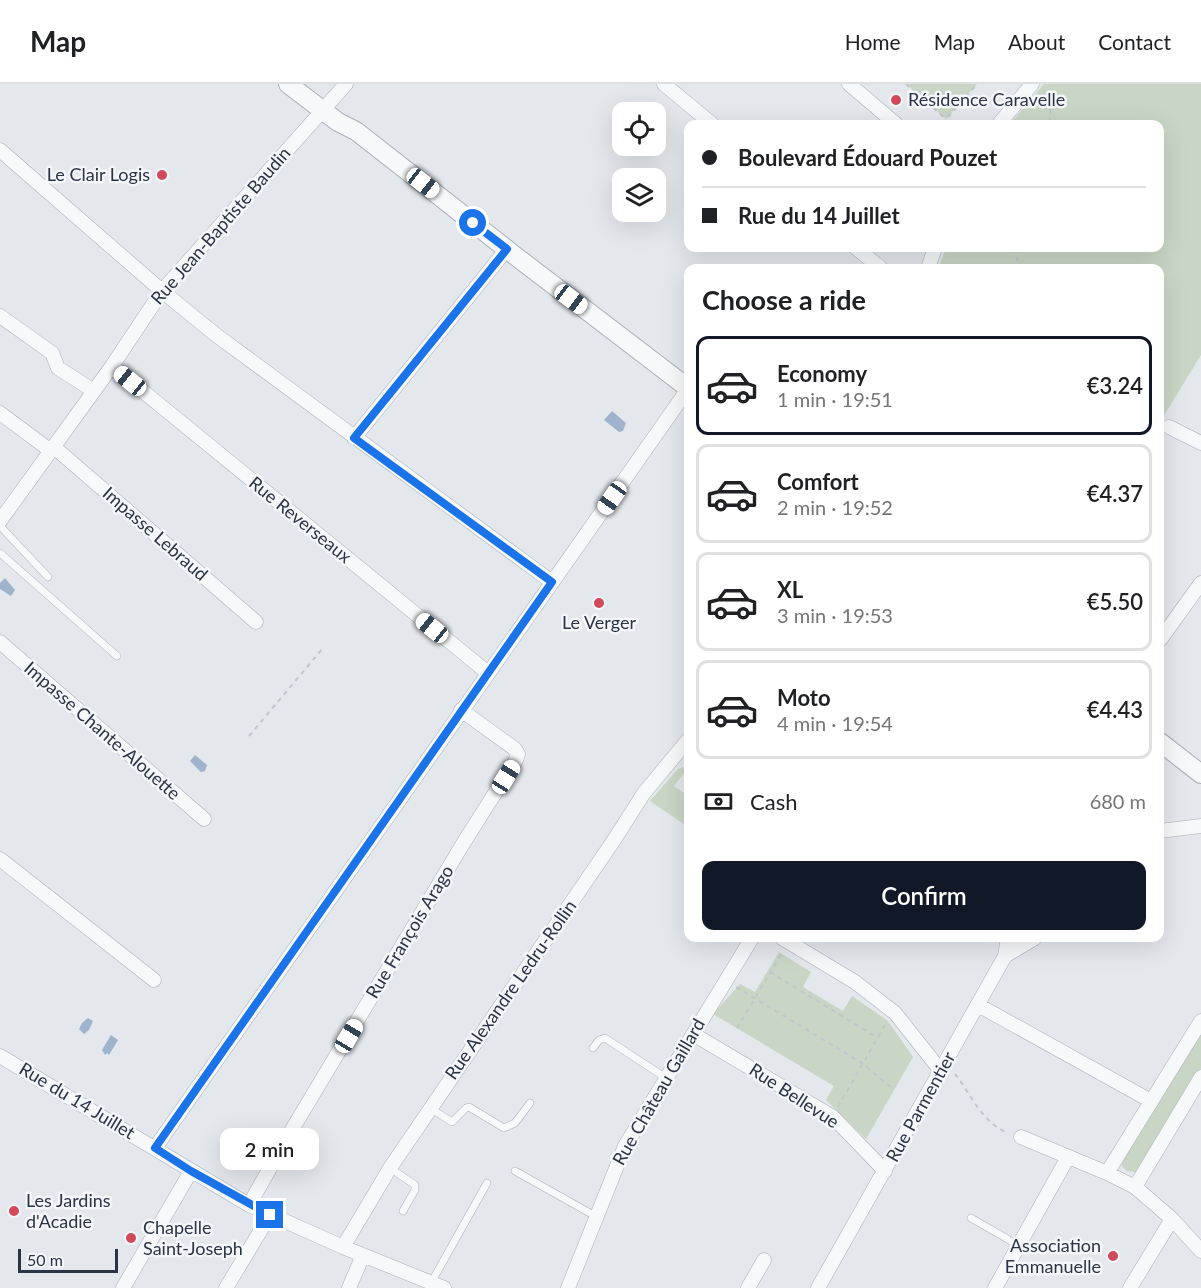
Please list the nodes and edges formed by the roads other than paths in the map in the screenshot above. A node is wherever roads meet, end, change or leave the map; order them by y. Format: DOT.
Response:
graph roads {
  1 [pos="288,84"];
  2 [pos="346,84"];
  3 [pos="664,84"];
  4 [pos="849,84"];
  5 [pos="1037,88"];
  6 [pos="322,110"];
  7 [pos="707,120"];
  8 [pos="891,120"];
  9 [pos="1003,120"];
  10 [pos="0,150"];
  11 [pos="507,249"];
  12 [pos="861,252"];
  13 [pos="876,264"];
  14 [pos="162,291"];
  15 [pos="0,316"];
  16 [pos="112,366"];
  17 [pos="684,385"];
  18 [pos="94,391"];
  19 [pos="684,394"];
  20 [pos="0,413"];
  21 [pos="1169,427"];
  22 [pos="354,438"];
  23 [pos="1201,443"];
  24 [pos="52,449"];
  25 [pos="0,521"];
  26 [pos="0,526"];
  27 [pos="0,554"];
  28 [pos="48,577"];
  29 [pos="552,582"];
  30 [pos="1201,583"];
  31 [pos="256,622"];
  32 [pos="1164,634"];
  33 [pos="0,642"];
  34 [pos="117,656"];
  35 [pos="488,673"];
  36 [pos="461,710"];
  37 [pos="1164,745"];
  38 [pos="684,751"];
  39 [pos="1201,774"];
  40 [pos="204,819"];
  41 [pos="1201,826"];
  42 [pos="1164,829"];
  43 [pos="0,859"];
  44 [pos="750,942"];
  45 [pos="788,942"];
  46 [pos="1007,942"];
  47 [pos="1028,942"];
  48 [pos="1005,956"];
  49 [pos="154,980"];
  50 [pos="978,1005"];
  51 [pos="1201,1021"];
  52 [pos="693,1034"];
  53 [pos="592,1048"];
  54 [pos="0,1056"];
  55 [pos="943,1066"];
  56 [pos="1201,1077"];
  57 [pos="666,1078"];
  58 [pos="1151,1101"];
  59 [pos="530,1103"];
  60 [pos="430,1108"];
  61 [pos="1021,1137"];
  62 [pos="155,1148"];
  63 [pos="1068,1157"];
  64 [pos="390,1168"];
  65 [pos="191,1171"];
  66 [pos="515,1171"];
  67 [pos="885,1171"];
  68 [pos="1107,1173"];
  69 [pos="487,1183"];
  70 [pos="1135,1187"];
  71 [pos="249,1205"];
  72 [pos="403,1211"];
  73 [pos="270,1215"];
  74 [pos="597,1217"];
  75 [pos="971,1218"];
  76 [pos="1172,1219"];
  77 [pos="343,1247"];
  78 [pos="1017,1247"];
  79 [pos="1201,1251"];
  80 [pos="363,1255"];
  81 [pos="764,1260"];
  82 [pos="438,1285"];
  83 [pos="123,1288"];
  84 [pos="226,1288"];
  85 [pos="349,1288"];
  86 [pos="568,1288"];
  87 [pos="748,1288"];
  88 [pos="818,1288"];
  89 [pos="995,1288"];
  90 [pos="1130,1288"];
  1 -- 6 [label="street"];
  2 -- 6 [label="street, Rue Jean-Baptiste Baudin"];
  3 -- 7 [label="street"];
  4 -- 8 [label="street"];
  5 -- 9 [label="street"];
  6 -- 11 [label="street"];
  6 -- 14 [label="street, Rue Jean-Baptiste Baudin"];
  10 -- 14 [label="street"];
  11 -- 17 [label="street"];
  11 -- 22 [label="street"];
  12 -- 13 [label="street"];
  14 -- 16 [label="street, Rue Jean-Baptiste Baudin"];
  14 -- 22 [label="street"];
  15 -- 18 [label="street"];
  16 -- 18 [label="street, Rue Jean-Baptiste Baudin"];
  16 -- 35 [label="street, Rue Reverseaux"];
  18 -- 24 [label="street, Rue Jean-Baptiste Baudin"];
  19 -- 29 [label="street"];
  20 -- 24 [label="street, Impasse Lebraud"];
  21 -- 23 [label="street"];
  22 -- 29 [label="street"];
  24 -- 25 [label="street, Rue Jean-Baptiste Baudin"];
  24 -- 31 [label="street, Impasse Lebraud"];
  26 -- 28 [label="lane"];
  27 -- 34 [label="lane"];
  29 -- 35 [label="street"];
  30 -- 32 [label="street"];
  33 -- 40 [label="street, Impasse Chante-Alouette"];
  35 -- 36 [label="street"];
  36 -- 62 [label="street"];
  36 -- 71 [label="street, Rue François Arago"];
  37 -- 39 [label="street"];
  38 -- 60 [label="street, Rue Alexandre Ledru-Rollin"];
  41 -- 42 [label="street"];
  43 -- 49 [label="street"];
  44 -- 52 [label="street, Rue Château Gaillard"];
  45 -- 55 [label="street"];
  46 -- 48 [label="street"];
  47 -- 48 [label="street"];
  48 -- 50 [label="street, Rue Parmentier"];
  50 -- 55 [label="street, Rue Parmentier"];
  50 -- 58 [label="street"];
  51 -- 58 [label="street"];
  52 -- 57 [label="street, Rue Château Gaillard"];
  52 -- 67 [label="street, Rue Bellevue"];
  53 -- 57 [label="lane"];
  54 -- 62 [label="street, Rue du 14 Juillet"];
  55 -- 67 [label="street, Rue Parmentier"];
  56 -- 70 [label="street"];
  57 -- 74 [label="street, Rue Château Gaillard"];
  58 -- 68 [label="street"];
  59 -- 60 [label="lane"];
  60 -- 64 [label="street, Rue Alexandre Ledru-Rollin"];
  61 -- 63 [label="street"];
  62 -- 65 [label="street, Rue du 14 Juillet"];
  63 -- 68 [label="street"];
  63 -- 78 [label="street"];
  64 -- 72 [label="lane"];
  64 -- 77 [label="street, Rue Alexandre Ledru-Rollin"];
  65 -- 71 [label="street, Rue du 14 Juillet"];
  65 -- 83 [label="street"];
  66 -- 74 [label="lane"];
  67 -- 88 [label="street, Rue Parmentier"];
  68 -- 70 [label="street"];
  69 -- 82 [label="lane"];
  70 -- 76 [label="street"];
  71 -- 73 [label="street, Rue du 14 Juillet"];
  73 -- 77 [label="street, Rue du 14 Juillet"];
  73 -- 84 [label="street"];
  74 -- 86 [label="street, Rue Château Gaillard"];
  75 -- 78 [label="lane"];
  76 -- 79 [label="street"];
  76 -- 90 [label="street"];
  77 -- 80 [label="street, Rue du 14 Juillet"];
  78 -- 89 [label="street"];
  80 -- 82 [label="street, Rue du 14 Juillet"];
  80 -- 85 [label="street"];
  81 -- 87 [label="street"];
}
